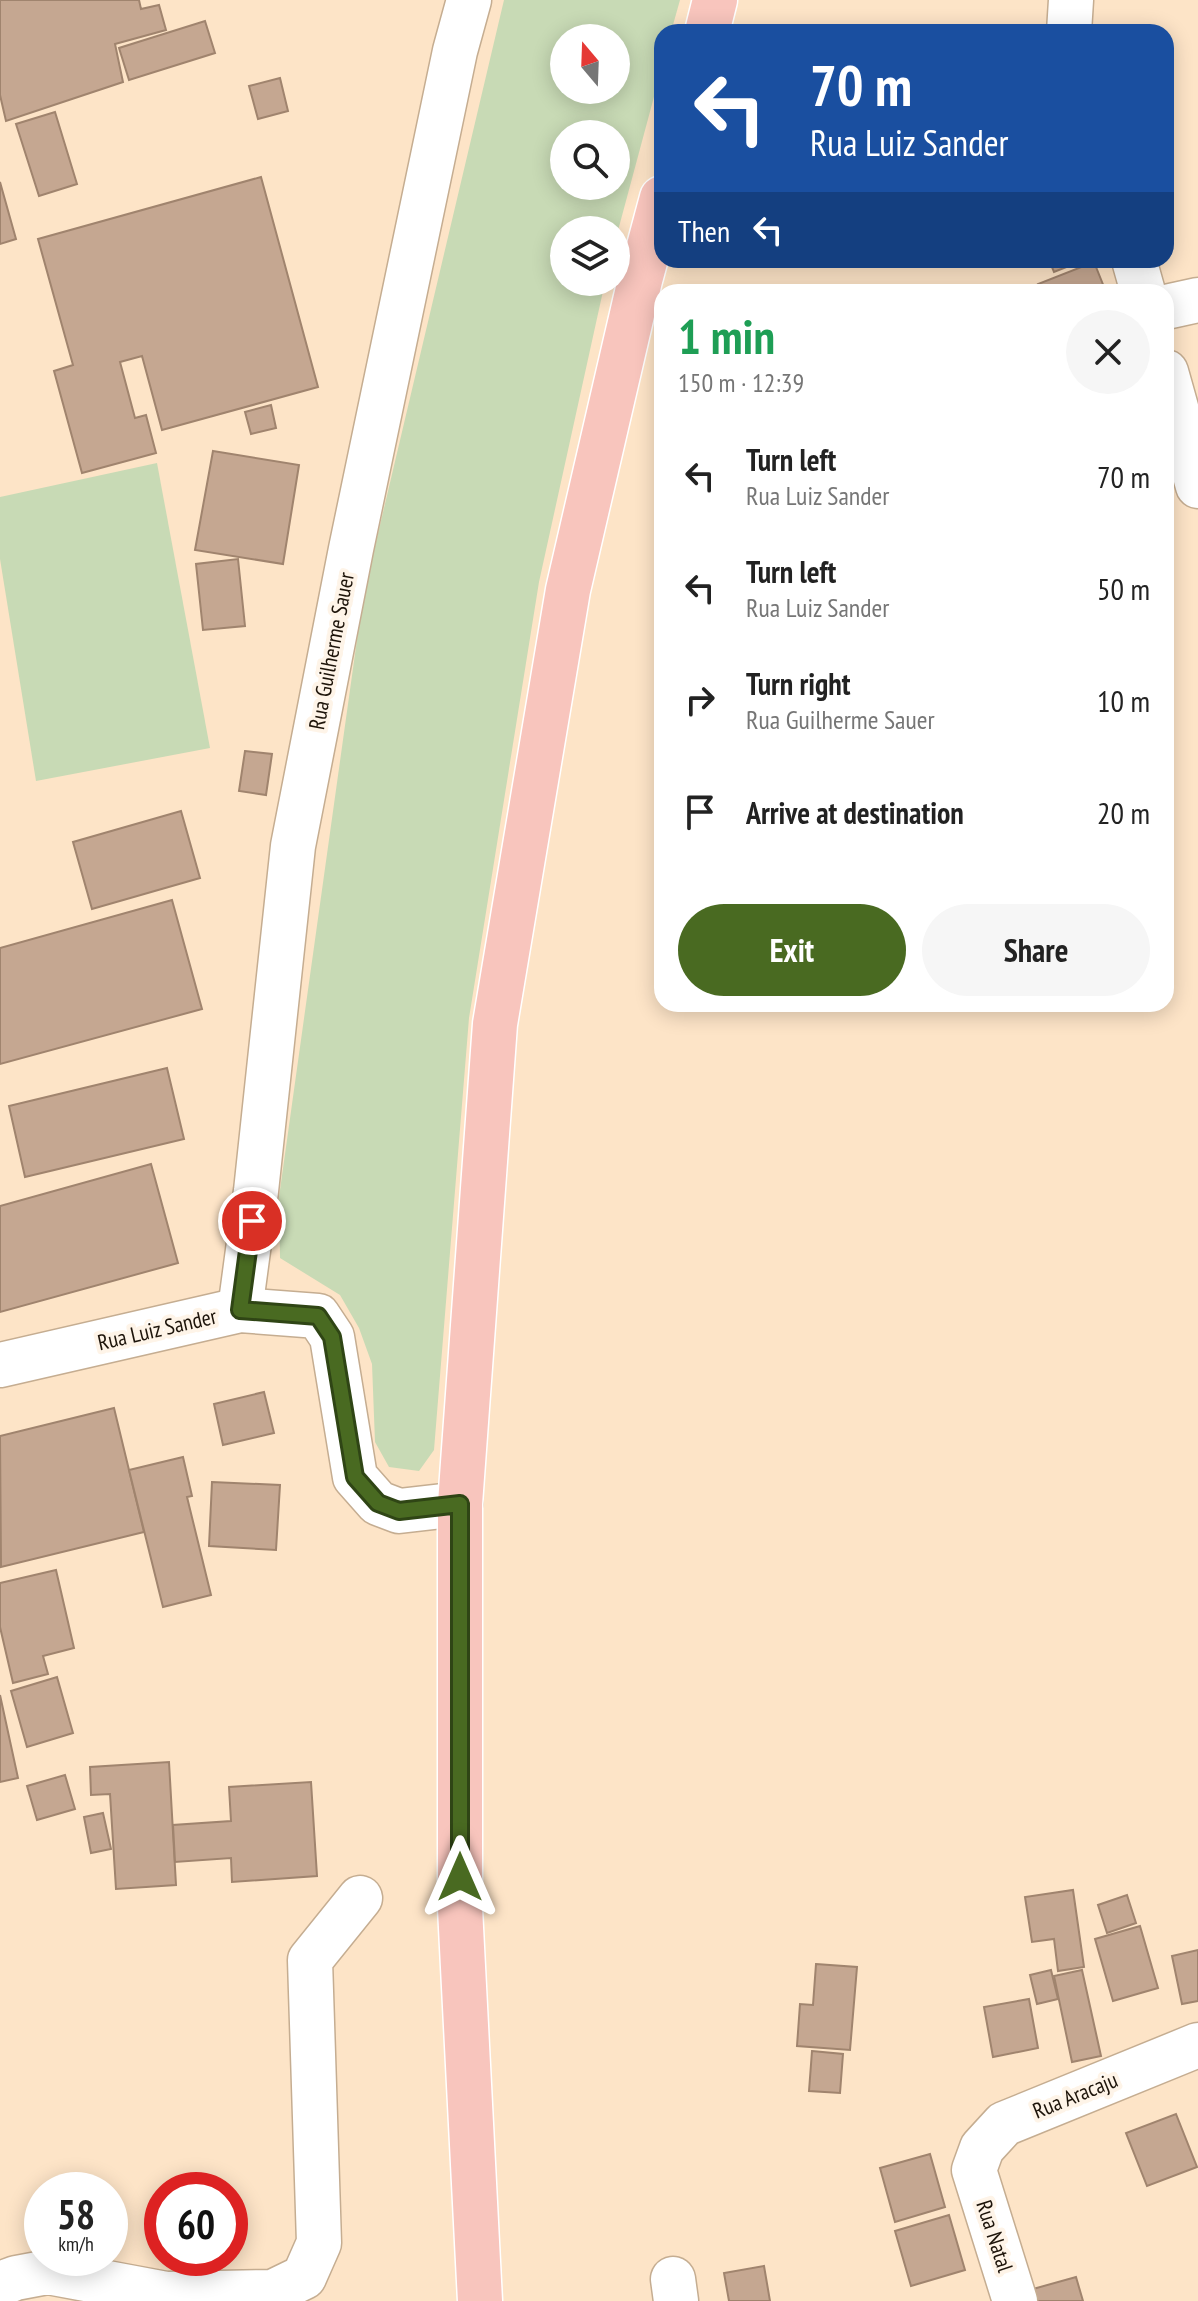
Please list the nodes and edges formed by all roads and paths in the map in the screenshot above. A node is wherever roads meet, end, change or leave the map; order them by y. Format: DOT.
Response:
graph roads {
  1 [pos="469,0"];
  2 [pos="715,0"];
  3 [pos="1071,0"];
  4 [pos="709,24"];
  5 [pos="1070,24"];
  6 [pos="654,228"];
  7 [pos="1198,300"];
  8 [pos="1174,305"];
  9 [pos="1174,400"];
  10 [pos="1198,486"];
  11 [pos="240,1310"];
  12 [pos="0,1365"];
  13 [pos="460,1504"];
  14 [pos="360,1898"];
  15 [pos="1198,2045"];
  16 [pos="974,2170"];
  17 [pos="0,2284"];
  18 [pos="480,2301"];
  19 [pos="1015,2301"];
  1 -- 11 [label="street, Rua Guilherme Sauer"];
  2 -- 4 [label="main road"];
  3 -- 5 [label="street"];
  6 -- 13 [label="main road"];
  7 -- 8 [label="street"];
  9 -- 10 [label="street"];
  11 -- 12 [label="street, Rua Luiz Sander"];
  11 -- 13 [label="street, Rua Luiz Sander"];
  13 -- 18 [label="main road"];
  14 -- 17 [label="street"];
  15 -- 16 [label="street, Rua Aracaju"];
  16 -- 19 [label="street, Rua Natal"];
}
